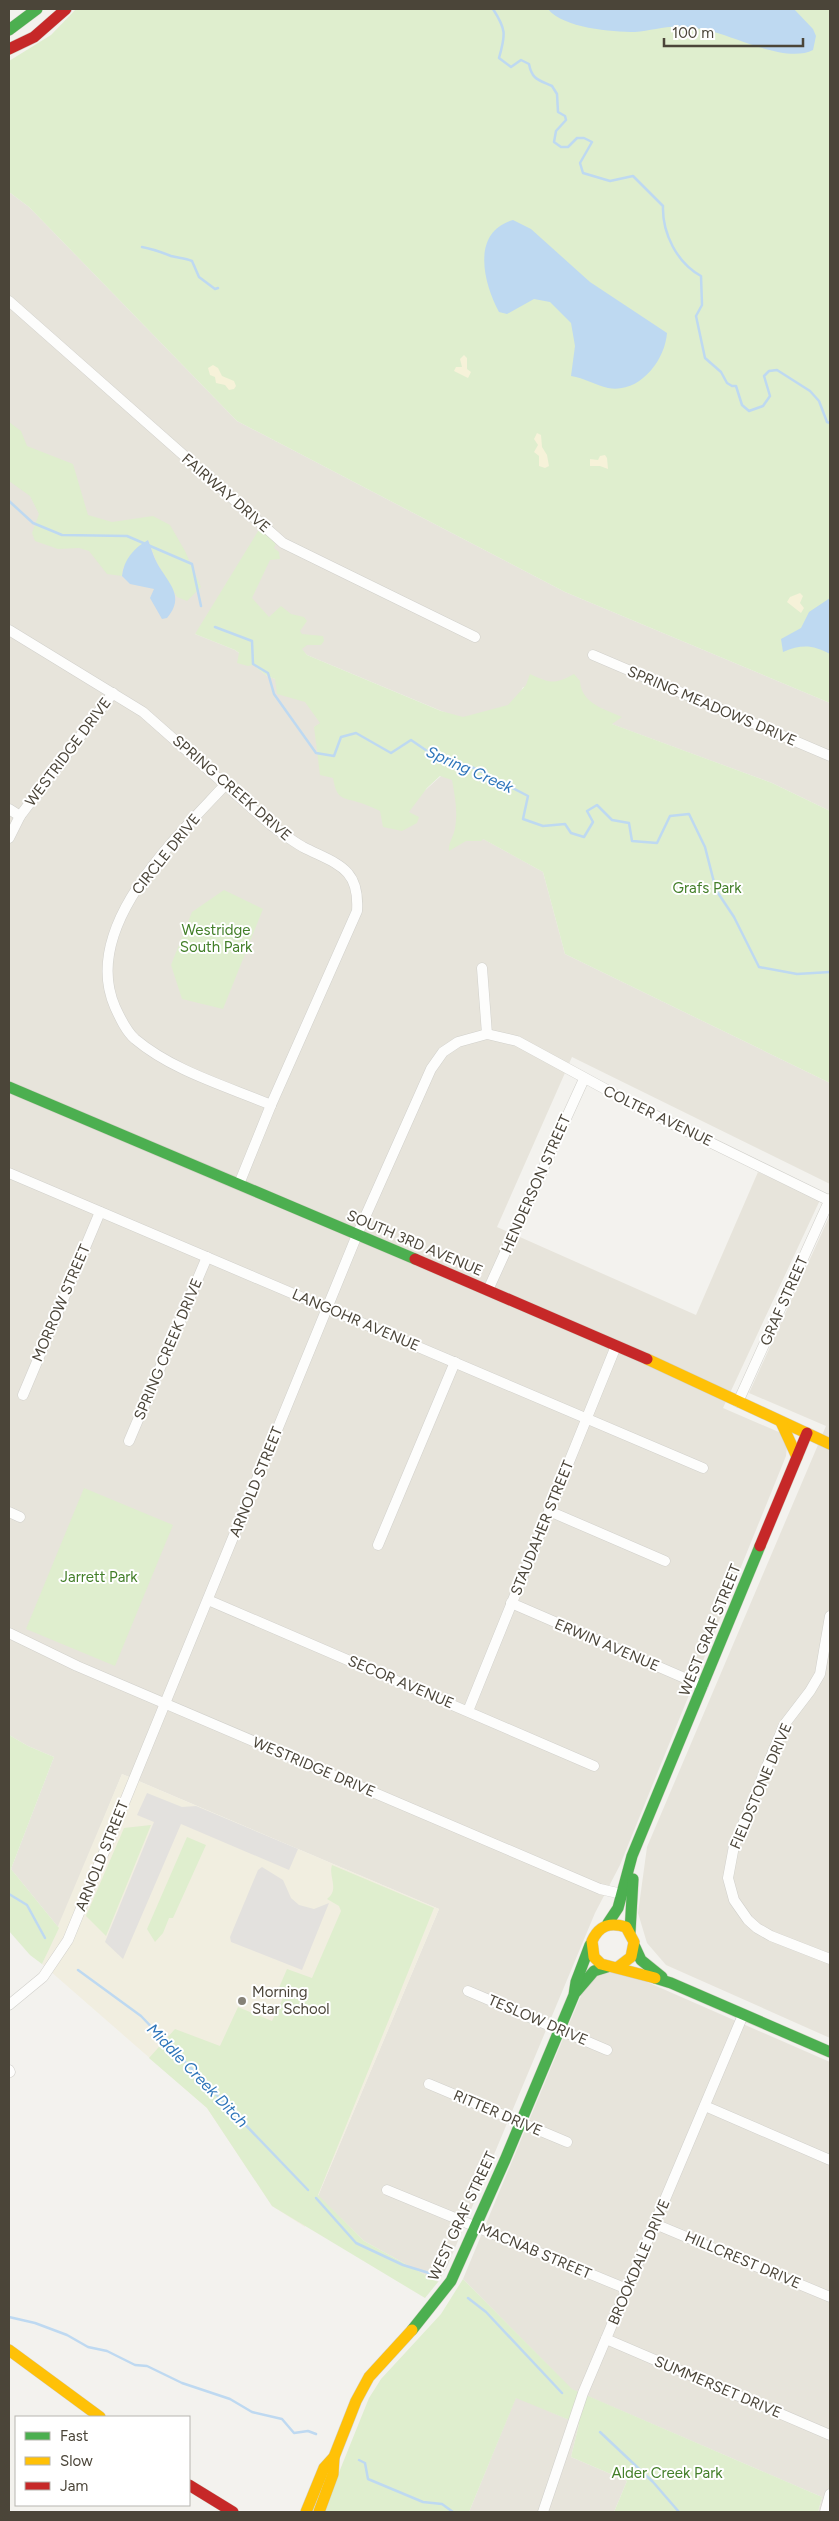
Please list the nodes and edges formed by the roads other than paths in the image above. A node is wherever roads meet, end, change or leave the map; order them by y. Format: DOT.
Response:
graph roads {
  1 [pos="37,9"];
  2 [pos="66,9"];
  3 [pos="9,30"];
  4 [pos="9,48"];
  5 [pos="9,301"];
  6 [pos="9,630"];
  7 [pos="475,636"];
  8 [pos="593,655"];
  9 [pos="113,693"];
  10 [pos="830,756"];
  11 [pos="225,785"];
  12 [pos="9,809"];
  13 [pos="20,816"];
  14 [pos="9,838"];
  15 [pos="482,968"];
  16 [pos="487,1034"];
  17 [pos="584,1079"];
  18 [pos="9,1087"];
  19 [pos="271,1106"];
  20 [pos="9,1173"];
  21 [pos="239,1184"];
  22 [pos="830,1200"];
  23 [pos="100,1212"];
  24 [pos="358,1235"];
  25 [pos="207,1257"];
  26 [pos="488,1290"];
  27 [pos="328,1308"];
  28 [pos="616,1346"];
  29 [pos="455,1362"];
  30 [pos="22,1395"];
  31 [pos="738,1402"];
  32 [pos="586,1418"];
  33 [pos="781,1422"];
  34 [pos="807,1433"];
  35 [pos="129,1441"];
  36 [pos="830,1444"];
  37 [pos="797,1457"];
  38 [pos="703,1468"];
  39 [pos="549,1511"];
  40 [pos="9,1512"];
  41 [pos="20,1517"];
  42 [pos="378,1545"];
  43 [pos="666,1561"];
  44 [pos="208,1600"];
  45 [pos="511,1603"];
  46 [pos="830,1616"];
  47 [pos="9,1633"];
  48 [pos="703,1686"];
  49 [pos="165,1704"];
  50 [pos="468,1711"];
  51 [pos="594,1766"];
  52 [pos="641,1839"];
  53 [pos="622,1894"];
  54 [pos="608,1923"];
  55 [pos="630,1932"];
  56 [pos="590,1945"];
  57 [pos="635,1947"];
  58 [pos="830,1959"];
  59 [pos="612,1967"];
  60 [pos="671,1983"];
  61 [pos="468,1991"];
  62 [pos="574,1995"];
  63 [pos="9,2005"];
  64 [pos="744,2015"];
  65 [pos="559,2030"];
  66 [pos="607,2050"];
  67 [pos="830,2052"];
  68 [pos="429,2084"];
  69 [pos="705,2106"];
  70 [pos="521,2123"];
  71 [pos="567,2142"];
  72 [pos="830,2160"];
  73 [pos="387,2190"];
  74 [pos="655,2224"];
  75 [pos="476,2226"];
  76 [pos="627,2289"];
  77 [pos="830,2297"];
  78 [pos="606,2339"];
  79 [pos="9,2350"];
  80 [pos="99,2416"];
  81 [pos="830,2434"];
  82 [pos="334,2457"];
  83 [pos="190,2486"];
  84 [pos="830,2494"];
  85 [pos="206,2498"];
  86 [pos="215,2512"];
  87 [pos="232,2512"];
  88 [pos="306,2512"];
  89 [pos="318,2512"];
  90 [pos="544,2512"];
  91 [pos="825,2512"];
  1 -- 3 [label="main road"];
  2 -- 4 [label="main road"];
  5 -- 7 [label="street, FAIRWAY DRIVE"];
  6 -- 9 [label="street, SPRING CREEK DRIVE"];
  8 -- 10 [label="street, SPRING MEADOWS DRIVE"];
  9 -- 11 [label="street, SPRING CREEK DRIVE"];
  9 -- 13 [label="street, WESTRIDGE DRIVE"];
  11 -- 19 [label="street, SPRING CREEK DRIVE"];
  11 -- 19 [label="street, CIRCLE DRIVE"];
  12 -- 13 [label="street"];
  13 -- 14 [label="street, WESTRIDGE DRIVE"];
  15 -- 16 [label="street"];
  16 -- 17 [label="street, COLTER AVENUE"];
  16 -- 24 [label="street, ARNOLD STREET"];
  17 -- 22 [label="street, COLTER AVENUE"];
  17 -- 26 [label="street, HENDERSON STREET"];
  18 -- 21 [label="main road, SOUTH 3RD AVENUE"];
  19 -- 21 [label="street, SPRING CREEK DRIVE"];
  20 -- 23 [label="street, LANGOHR AVENUE"];
  21 -- 24 [label="main road, SOUTH 3RD AVENUE"];
  22 -- 31 [label="street, GRAF STREET"];
  23 -- 25 [label="street, LANGOHR AVENUE"];
  23 -- 30 [label="street, MORROW STREET"];
  24 -- 26 [label="main road, SOUTH 3RD AVENUE"];
  24 -- 27 [label="street, ARNOLD STREET"];
  25 -- 27 [label="street, LANGOHR AVENUE"];
  25 -- 35 [label="street, SPRING CREEK DRIVE"];
  26 -- 28 [label="main road, SOUTH 3RD AVENUE"];
  27 -- 29 [label="street, LANGOHR AVENUE"];
  27 -- 44 [label="street, ARNOLD STREET"];
  28 -- 31 [label="main road, SOUTH 3RD AVENUE"];
  28 -- 32 [label="street, STAUDAHER STREET"];
  29 -- 32 [label="street, LANGOHR AVENUE"];
  29 -- 42 [label="street"];
  31 -- 33 [label="main road, SOUTH 3RD AVENUE"];
  32 -- 38 [label="street, LANGOHR AVENUE"];
  32 -- 39 [label="street, STAUDAHER STREET"];
  33 -- 34 [label="main road, SOUTH 3RD AVENUE"];
  33 -- 37 [label="main road"];
  34 -- 36 [label="main road, SOUTH 3RD AVENUE"];
  34 -- 37 [label="main road, WEST GRAF STREET"];
  37 -- 48 [label="main road, WEST GRAF STREET"];
  39 -- 43 [label="street"];
  39 -- 45 [label="street, STAUDAHER STREET"];
  40 -- 41 [label="street"];
  44 -- 49 [label="street, ARNOLD STREET"];
  44 -- 50 [label="street, SECOR AVENUE"];
  45 -- 48 [label="street, ERWIN AVENUE"];
  45 -- 50 [label="street, STAUDAHER STREET"];
  46 -- 58 [label="street, FIELDSTONE DRIVE"];
  47 -- 49 [label="street, WESTRIDGE DRIVE"];
  48 -- 52 [label="main road, WEST GRAF STREET"];
  49 -- 53 [label="street, WESTRIDGE DRIVE"];
  49 -- 63 [label="street, ARNOLD STREET"];
  50 -- 51 [label="street, SECOR AVENUE"];
  52 -- 53 [label="main road, WEST GRAF STREET"];
  52 -- 55 [label="main road, WEST GRAF STREET"];
  53 -- 54 [label="main road, WEST GRAF STREET"];
  54 -- 55 [label="main road"];
  54 -- 56 [label="main road"];
  55 -- 57 [label="main road"];
  56 -- 59 [label="main road"];
  56 -- 62 [label="main road, WEST GRAF STREET"];
  57 -- 59 [label="main road"];
  57 -- 60 [label="main road"];
  59 -- 60 [label="main road"];
  59 -- 62 [label="main road, WEST GRAF STREET"];
  60 -- 64 [label="main road"];
  61 -- 65 [label="street, TESLOW DRIVE"];
  62 -- 65 [label="main road, WEST GRAF STREET"];
  64 -- 67 [label="main road"];
  64 -- 69 [label="street, BROOKDALE DRIVE"];
  65 -- 66 [label="street, TESLOW DRIVE"];
  65 -- 70 [label="main road, WEST GRAF STREET"];
  68 -- 70 [label="street, RITTER DRIVE"];
  69 -- 72 [label="street"];
  69 -- 74 [label="street, BROOKDALE DRIVE"];
  70 -- 71 [label="street, RITTER DRIVE"];
  70 -- 75 [label="main road, WEST GRAF STREET"];
  73 -- 75 [label="street, MACNAB STREET"];
  74 -- 76 [label="street, BROOKDALE DRIVE"];
  74 -- 77 [label="street, HILLCREST DRIVE"];
  75 -- 76 [label="street, MACNAB STREET"];
  75 -- 82 [label="main road, WEST GRAF STREET"];
  76 -- 78 [label="street, BROOKDALE DRIVE"];
  78 -- 81 [label="street, SUMMERSET DRIVE"];
  78 -- 90 [label="street, BROOKDALE DRIVE"];
  79 -- 80 [label="main road"];
  82 -- 88 [label="main road, WEST GRAF STREET"];
  82 -- 89 [label="main road, WEST GRAF STREET"];
  83 -- 85 [label="main road"];
  84 -- 91 [label="street"];
  85 -- 86 [label="main road"];
  85 -- 87 [label="main road"];
}
